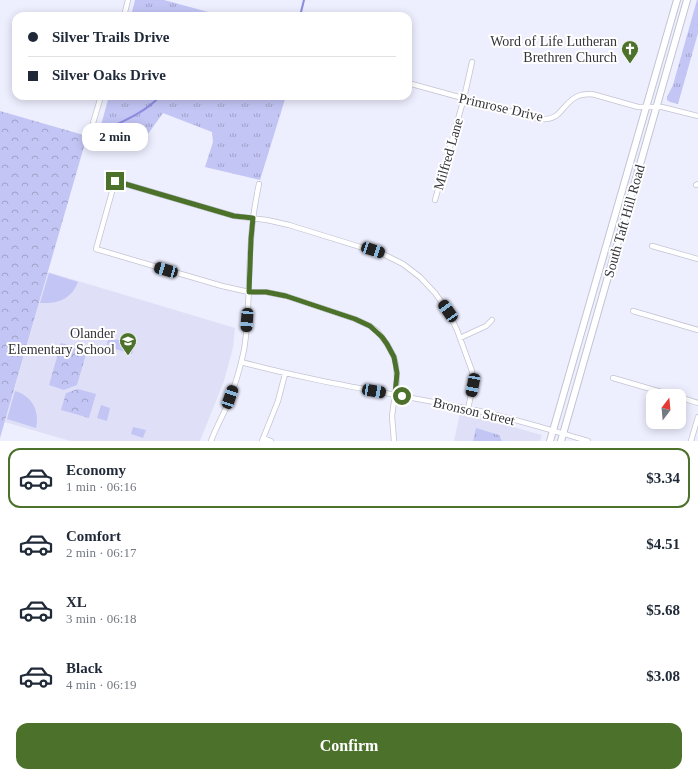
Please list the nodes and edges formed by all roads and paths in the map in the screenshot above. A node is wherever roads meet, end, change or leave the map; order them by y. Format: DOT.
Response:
graph roads {
  1 [pos="128,0"];
  2 [pos="677,0"];
  3 [pos="687,0"];
  4 [pos="125,12"];
  5 [pos="472,62"];
  6 [pos="412,84"];
  7 [pos="464,98"];
  8 [pos="100,100"];
  9 [pos="657,106"];
  10 [pos="646,108"];
  11 [pos="698,116"];
  12 [pos="93,123"];
  13 [pos="259,184"];
  14 [pos="435,200"];
  15 [pos="253,218"];
  16 [pos="652,246"];
  17 [pos="698,259"];
  18 [pos="249,292"];
  19 [pos="633,311"];
  20 [pos="492,320"];
  21 [pos="698,330"];
  22 [pos="460,338"];
  23 [pos="241,362"];
  24 [pos="285,374"];
  25 [pos="613,378"];
  26 [pos="651,389"];
  27 [pos="395,395"];
  28 [pos="686,399"];
  29 [pos="698,403"];
  30 [pos="468,409"];
  31 [pos="698,417"];
  32 [pos="553,431"];
  33 [pos="563,434"];
  34 [pos="262,439"];
  35 [pos="211,441"];
  36 [pos="271,441"];
  37 [pos="394,441"];
  38 [pos="550,441"];
  39 [pos="561,441"];
  40 [pos="588,441"];
  41 [pos="691,441"];
  1 -- 4 [label="street"];
  2 -- 10 [label="main road, South Taft Hill Road"];
  3 -- 9 [label="main road, South Taft Hill Road"];
  5 -- 7 [label="street, Milfred Lane"];
  6 -- 7 [label="street, Primrose Drive"];
  7 -- 10 [label="street, Primrose Drive"];
  7 -- 14 [label="street, Milfred Lane"];
  8 -- 12 [label="street"];
  9 -- 10 [label="street, Primrose Drive"];
  9 -- 11 [label="street"];
  9 -- 33 [label="main road, South Taft Hill Road"];
  10 -- 32 [label="main road, South Taft Hill Road"];
  13 -- 15 [label="street"];
  15 -- 18 [label="street"];
  15 -- 18 [label="street"];
  15 -- 22 [label="street"];
  16 -- 17 [label="street"];
  18 -- 23 [label="street"];
  18 -- 27 [label="street"];
  19 -- 21 [label="street"];
  20 -- 22 [label="street"];
  22 -- 30 [label="street"];
  23 -- 24 [label="street, Bronson Street"];
  23 -- 35 [label="street"];
  24 -- 27 [label="street, Bronson Street"];
  24 -- 34 [label="street"];
  25 -- 26 [label="street"];
  27 -- 30 [label="street, Bronson Street"];
  27 -- 37 [label="street"];
  28 -- 29 [label="street"];
  30 -- 32 [label="street, Bronson Street"];
  31 -- 41 [label="street"];
  32 -- 33 [label="street, Bronson Street"];
  32 -- 38 [label="main road, South Taft Hill Road"];
  33 -- 39 [label="main road, South Taft Hill Road"];
  33 -- 40 [label="street, Bronson Street"];
  34 -- 36 [label="street"];
}
